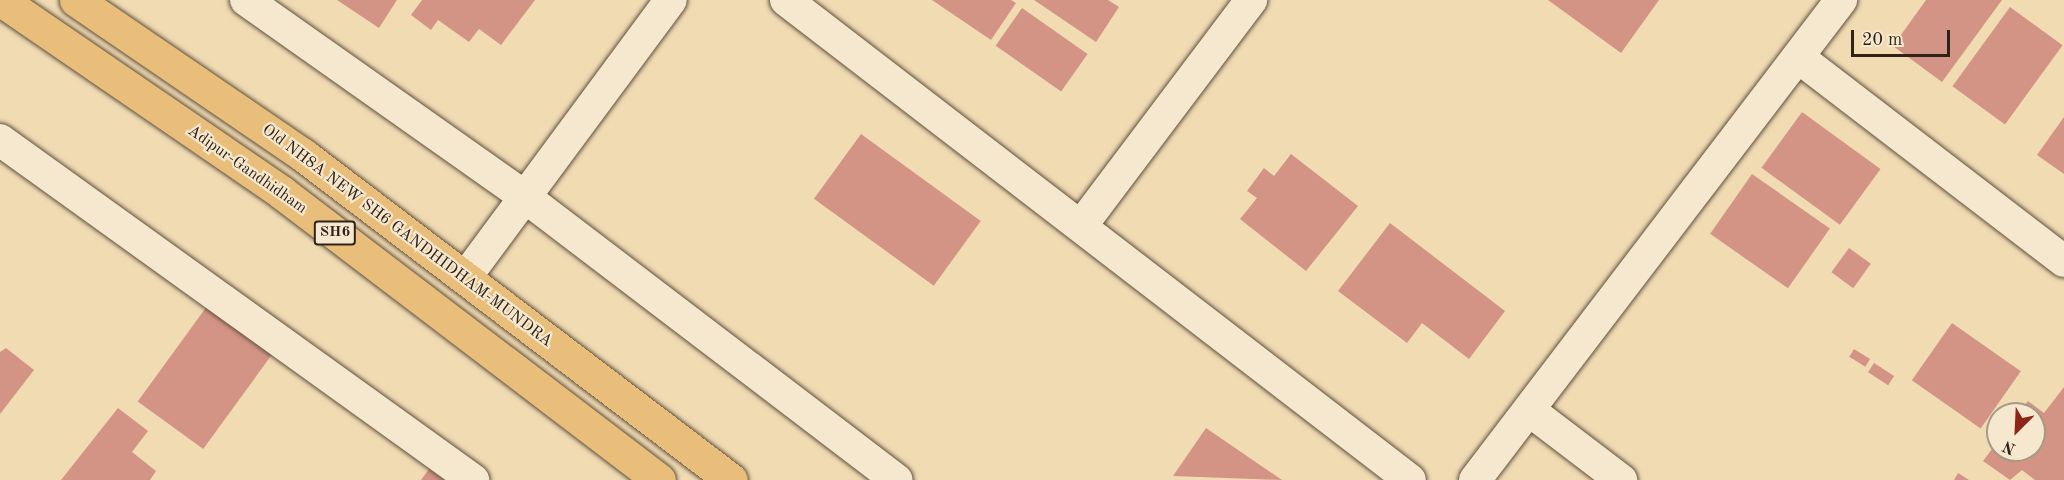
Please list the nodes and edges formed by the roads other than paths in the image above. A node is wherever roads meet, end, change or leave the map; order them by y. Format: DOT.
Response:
graph roads {
  1 [pos="1,0"];
  2 [pos="76,0"];
  3 [pos="246,0"];
  4 [pos="671,0"];
  5 [pos="786,0"];
  6 [pos="1251,0"];
  7 [pos="1841,0"];
  8 [pos="1798,57"];
  9 [pos="0,140"];
  10 [pos="525,197"];
  11 [pos="1081,226"];
  12 [pos="2064,261"];
  13 [pos="465,278"];
  14 [pos="1529,410"];
  15 [pos="473,480"];
  16 [pos="659,480"];
  17 [pos="731,480"];
  18 [pos="896,480"];
  19 [pos="1410,480"];
  20 [pos="1475,480"];
  21 [pos="1621,480"];
  1 -- 16 [label="main road, Adipur-Gandhidham / SH6"];
  2 -- 13 [label="main road, Old NH8A NEW SH6 GANDHIDHAM-MUNDRA / SH6"];
  3 -- 10 [label="street"];
  4 -- 10 [label="street"];
  5 -- 11 [label="street"];
  6 -- 11 [label="street"];
  7 -- 8 [label="street"];
  8 -- 12 [label="street"];
  8 -- 14 [label="street"];
  9 -- 15 [label="street"];
  10 -- 13 [label="street"];
  10 -- 18 [label="street"];
  11 -- 19 [label="street"];
  13 -- 17 [label="main road, Old NH8A NEW SH6 GANDHIDHAM-MUNDRA / SH6"];
  14 -- 20 [label="street"];
  14 -- 21 [label="street"];
}
